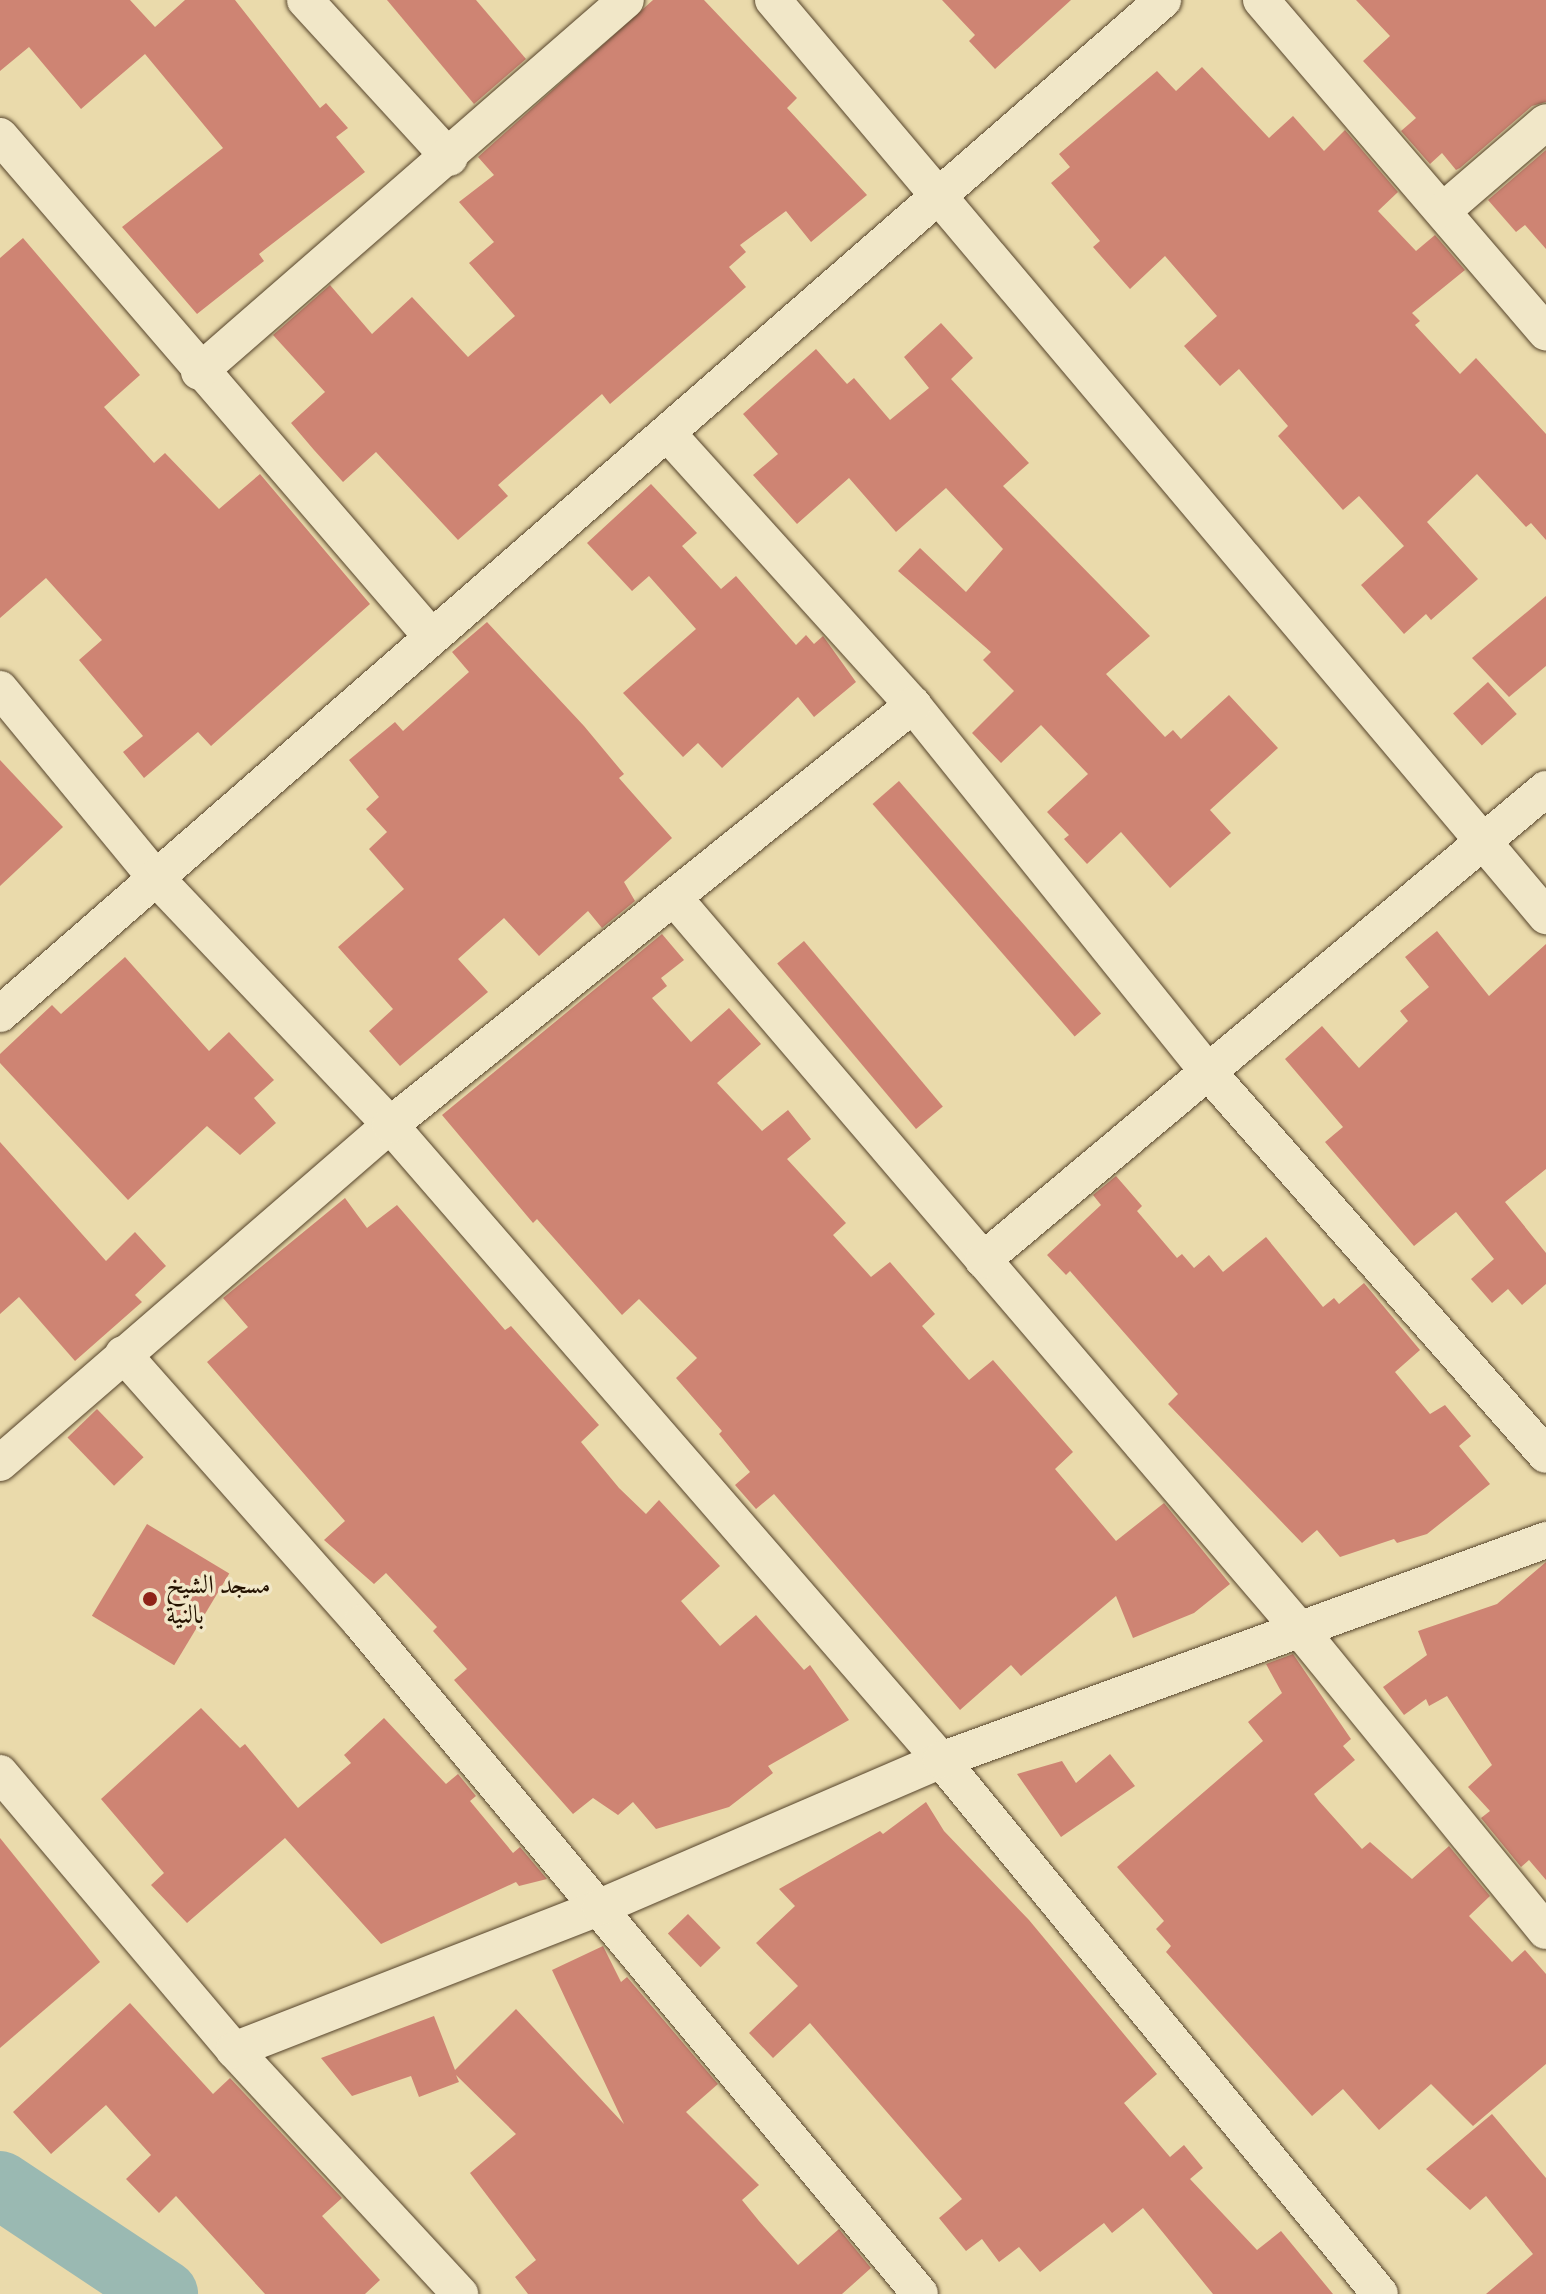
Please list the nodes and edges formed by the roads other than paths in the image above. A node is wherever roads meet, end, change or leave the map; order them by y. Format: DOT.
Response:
graph roads {
  1 [pos="305,0"];
  2 [pos="626,0"];
  3 [pos="773,0"];
  4 [pos="1163,0"];
  5 [pos="1261,0"];
  6 [pos="1546,122"];
  7 [pos="0,136"];
  8 [pos="450,158"];
  9 [pos="940,196"];
  10 [pos="1445,209"];
  11 [pos="1546,332"];
  12 [pos="199,372"];
  13 [pos="668,434"];
  14 [pos="430,635"];
  15 [pos="0,689"];
  16 [pos="913,705"];
  17 [pos="1546,789"];
  18 [pos="1484,844"];
  19 [pos="156,878"];
  20 [pos="675,899"];
  21 [pos="1546,916"];
  22 [pos="0,1014"];
  23 [pos="1209,1073"];
  24 [pos="390,1125"];
  25 [pos="983,1260"];
  26 [pos="123,1354"];
  27 [pos="1546,1455"];
  28 [pos="0,1463"];
  29 [pos="1546,1540"];
  30 [pos="1301,1631"];
  31 [pos="941,1760"];
  32 [pos="0,1773"];
  33 [pos="600,1907"];
  34 [pos="1546,1931"];
  35 [pos="234,2050"];
  36 [pos="903,2288"];
  37 [pos="460,2294"];
  38 [pos="1380,2294"];
  1 -- 8 [label="street"];
  2 -- 8 [label="street"];
  3 -- 9 [label="street"];
  4 -- 9 [label="street"];
  5 -- 10 [label="street"];
  6 -- 10 [label="street"];
  7 -- 12 [label="street"];
  8 -- 12 [label="street"];
  9 -- 13 [label="street"];
  9 -- 18 [label="street"];
  10 -- 11 [label="street"];
  12 -- 14 [label="street"];
  13 -- 14 [label="street"];
  13 -- 16 [label="street"];
  14 -- 19 [label="street"];
  15 -- 19 [label="street"];
  16 -- 20 [label="street"];
  16 -- 23 [label="street"];
  17 -- 18 [label="street"];
  18 -- 21 [label="street"];
  18 -- 23 [label="street"];
  19 -- 22 [label="street"];
  19 -- 24 [label="street"];
  20 -- 24 [label="street"];
  20 -- 25 [label="street"];
  23 -- 25 [label="street"];
  23 -- 27 [label="street"];
  24 -- 26 [label="street"];
  24 -- 31 [label="street"];
  25 -- 30 [label="street"];
  26 -- 28 [label="street"];
  26 -- 33 [label="street"];
  29 -- 30 [label="street"];
  30 -- 31 [label="street"];
  30 -- 34 [label="street"];
  31 -- 33 [label="street"];
  31 -- 38 [label="street"];
  32 -- 35 [label="street"];
  33 -- 35 [label="street"];
  33 -- 36 [label="street"];
  35 -- 37 [label="street"];
}
